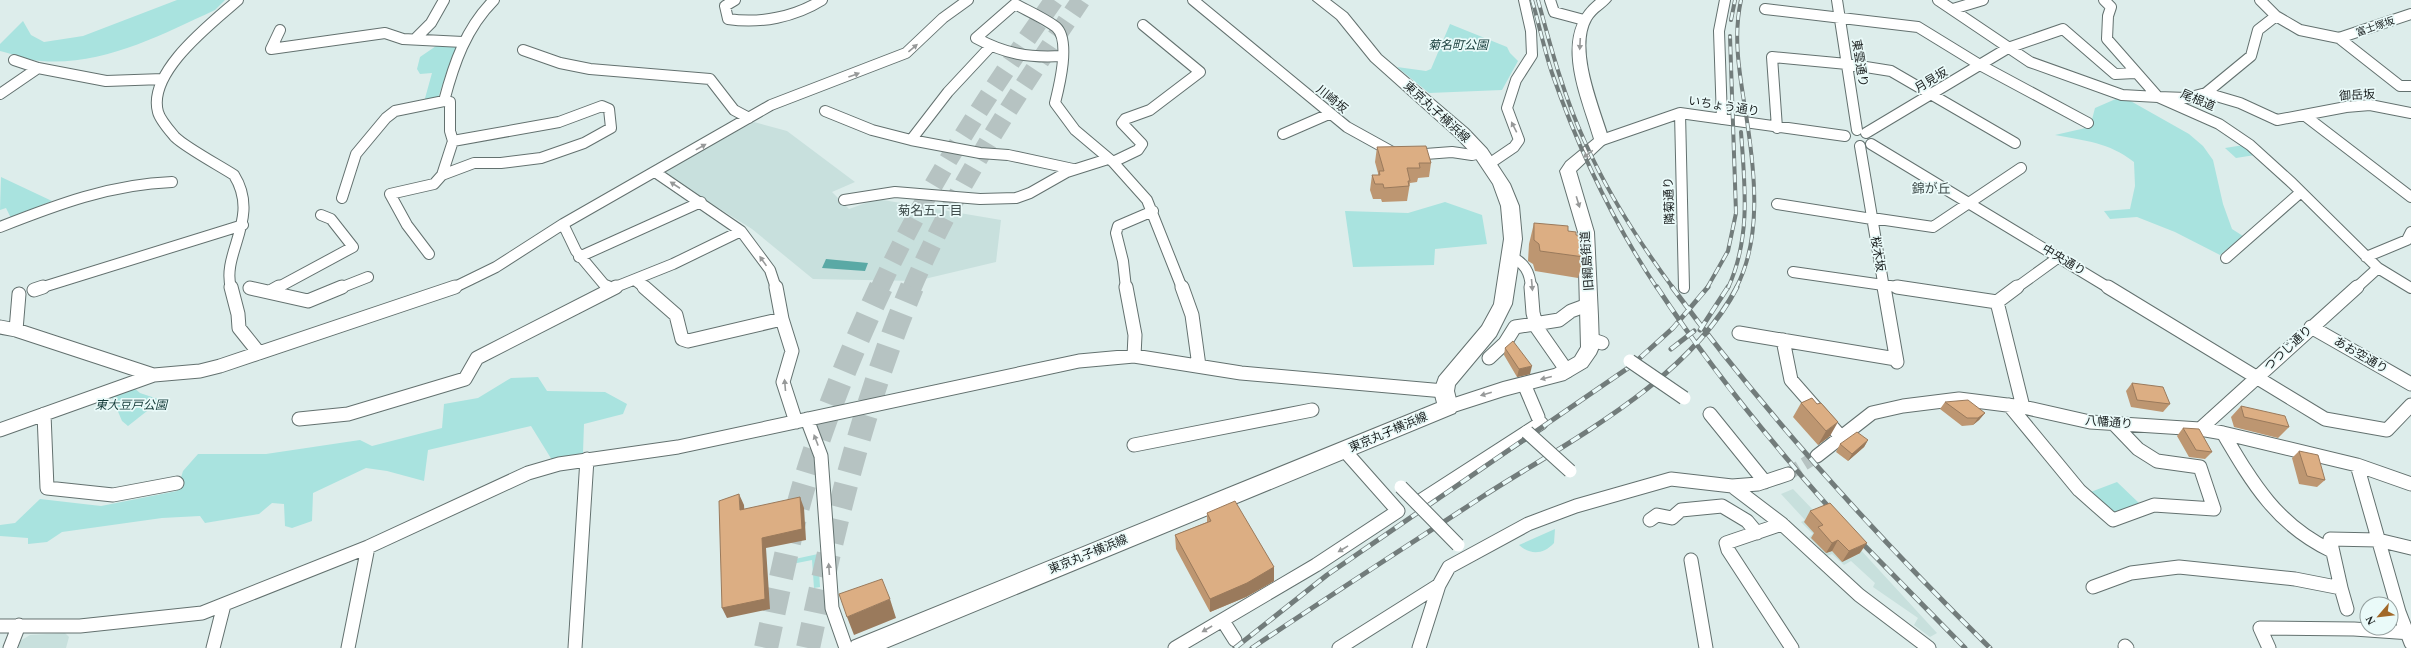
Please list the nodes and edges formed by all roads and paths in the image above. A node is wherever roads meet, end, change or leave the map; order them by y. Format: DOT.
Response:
graph roads {
  1 [pos="238,0"];
  2 [pos="444,0"];
  3 [pos="494,0"];
  4 [pos="735,0"];
  5 [pos="822,0"];
  6 [pos="968,0"];
  7 [pos="1192,0"];
  8 [pos="1320,0"];
  9 [pos="1519,0"];
  10 [pos="1524,0"];
  11 [pos="1550,0"];
  12 [pos="1604,0"];
  13 [pos="1725,0"];
  14 [pos="1837,0"];
  15 [pos="1938,0"];
  16 [pos="1983,0"];
  17 [pos="2104,0"];
  18 [pos="2260,0"];
  19 [pos="1953,9"];
  20 [pos="1765,10"];
  21 [pos="2411,14"];
  22 [pos="2276,16"];
  23 [pos="1840,18"];
  24 [pos="1584,20"];
  25 [pos="1143,25"];
  26 [pos="280,30"];
  27 [pos="2340,38"];
  28 [pos="415,40"];
  29 [pos="462,42"];
  30 [pos="990,47"];
  31 [pos="2008,48"];
  32 [pos="523,50"];
  33 [pos="1062,56"];
  34 [pos="14,60"];
  35 [pos="1847,64"];
  36 [pos="1980,65"];
  37 [pos="38,68"];
  38 [pos="2135,73"];
  39 [pos="163,79"];
  40 [pos="2411,86"];
  41 [pos="2206,92"];
  42 [pos="0,94"];
  43 [pos="1933,94"];
  44 [pos="2158,97"];
  45 [pos="444,101"];
  46 [pos="825,111"];
  47 [pos="1680,113"];
  48 [pos="2411,113"];
  49 [pos="1329,114"];
  50 [pos="2304,115"];
  51 [pos="749,118"];
  52 [pos="1722,119"];
  53 [pos="2088,123"];
  54 [pos="1777,128"];
  55 [pos="1862,132"];
  56 [pos="1283,134"];
  57 [pos="1845,136"];
  58 [pos="911,140"];
  59 [pos="1602,140"];
  60 [pos="453,141"];
  61 [pos="2014,143"];
  62 [pos="1865,145"];
  63 [pos="1485,158"];
  64 [pos="1111,160"];
  65 [pos="2021,168"];
  66 [pos="1073,169"];
  67 [pos="654,172"];
  68 [pos="442,175"];
  69 [pos="172,182"];
  70 [pos="2301,192"];
  71 [pos="342,198"];
  72 [pos="2411,198"];
  73 [pos="844,200"];
  74 [pos="700,202"];
  75 [pos="1969,203"];
  76 [pos="1777,204"];
  77 [pos="1153,211"];
  78 [pos="321,215"];
  79 [pos="1872,218"];
  80 [pos="562,224"];
  81 [pos="243,225"];
  82 [pos="0,227"];
  83 [pos="741,231"];
  84 [pos="2410,238"];
  85 [pos="430,254"];
  86 [pos="1510,256"];
  87 [pos="579,257"];
  88 [pos="2058,257"];
  89 [pos="2366,257"];
  90 [pos="2226,258"];
  91 [pos="2378,268"];
  92 [pos="1793,272"];
  93 [pos="368,277"];
  94 [pos="635,280"];
  95 [pos="1884,284"];
  96 [pos="250,288"];
  97 [pos="1684,288"];
  98 [pos="2411,288"];
  99 [pos="34,290"];
  100 [pos="609,290"];
  101 [pos="270,292"];
  102 [pos="19,294"];
  103 [pos="1997,302"];
  104 [pos="1590,304"];
  105 [pos="782,319"];
  106 [pos="1536,323"];
  107 [pos="0,327"];
  108 [pos="2311,327"];
  109 [pos="16,330"];
  110 [pos="1740,333"];
  111 [pos="1783,340"];
  112 [pos="259,353"];
  113 [pos="1134,356"];
  114 [pos="1489,358"];
  115 [pos="1630,362"];
  116 [pos="1199,366"];
  117 [pos="1567,371"];
  118 [pos="154,375"];
  119 [pos="2256,377"];
  120 [pos="1524,384"];
  121 [pos="2411,384"];
  122 [pos="1684,398"];
  123 [pos="1446,399"];
  124 [pos="2009,405"];
  125 [pos="2411,406"];
  126 [pos="2023,407"];
  127 [pos="1312,410"];
  128 [pos="44,414"];
  129 [pos="1710,414"];
  130 [pos="299,419"];
  131 [pos="801,421"];
  132 [pos="2114,424"];
  133 [pos="2200,429"];
  134 [pos="0,430"];
  135 [pos="1527,432"];
  136 [pos="2223,433"];
  137 [pos="1841,437"];
  138 [pos="1134,445"];
  139 [pos="1344,450"];
  140 [pos="1817,456"];
  141 [pos="587,459"];
  142 [pos="2358,465"];
  143 [pos="1570,471"];
  144 [pos="1788,474"];
  145 [pos="1765,482"];
  146 [pos="178,483"];
  147 [pos="2411,484"];
  148 [pos="1402,487"];
  149 [pos="1734,487"];
  150 [pos="1417,503"];
  151 [pos="1722,506"];
  152 [pos="1650,520"];
  153 [pos="1782,524"];
  154 [pos="1758,532"];
  155 [pos="2378,540"];
  156 [pos="1458,545"];
  157 [pos="368,547"];
  158 [pos="2411,548"];
  159 [pos="2332,551"];
  160 [pos="1691,560"];
  161 [pos="1439,585"];
  162 [pos="2093,587"];
  163 [pos="2341,588"];
  164 [pos="224,605"];
  165 [pos="2346,609"];
  166 [pos="1223,621"];
  167 [pos="19,625"];
  168 [pos="0,626"];
  169 [pos="2409,636"];
  170 [pos="1235,640"];
  171 [pos="10,648"];
  172 [pos="212,648"];
  173 [pos="348,648"];
  174 [pos="575,648"];
  175 [pos="846,648"];
  176 [pos="860,648"];
  177 [pos="1175,648"];
  178 [pos="1339,648"];
  179 [pos="1419,648"];
  180 [pos="1706,648"];
  181 [pos="1792,648"];
  182 [pos="1929,648"];
  183 [pos="2269,648"];
  1 -- 39 [label="street"];
  2 -- 28 [label="street"];
  3 -- 29 [label="street"];
  4 -- 5 [label="street"];
  51 -- 6 [label="street, one-way"];
  7 -- 49 [label="street, 川崎坂"];
  8 -- 63 [label="main road, 東京丸子横浜線"];
  9 -- 10 [label="street"];
  63 -- 10 [label="street, one-way"];
  11 -- 24 [label="street"];
  12 -- 24 [label="street"];
  13 -- 52 [label="street"];
  14 -- 23 [label="street, 東雲通り"];
  15 -- 19 [label="street, 尾根道"];
  16 -- 19 [label="street"];
  17 -- 38 [label="street"];
  18 -- 22 [label="street"];
  19 -- 31 [label="street, 尾根道"];
  20 -- 23 [label="street"];
  21 -- 27 [label="street, 富士塚坂"];
  22 -- 27 [label="street"];
  22 -- 41 [label="street"];
  23 -- 35 [label="street, 東雲通り"];
  23 -- 36 [label="street"];
  24 -- 59 [label="street, one-way"];
  25 -- 64 [label="street"];
  26 -- 28 [label="street"];
  27 -- 40 [label="street"];
  28 -- 29 [label="street"];
  29 -- 45 [label="street"];
  30 -- 33 [label="street"];
  30 -- 33 [label="street"];
  30 -- 58 [label="street"];
  31 -- 36 [label="street, 月見坂"];
  31 -- 38 [label="street, 月見坂"];
  31 -- 44 [label="street, 尾根道"];
  32 -- 51 [label="street"];
  33 -- 64 [label="street"];
  34 -- 37 [label="street"];
  35 -- 43 [label="street"];
  35 -- 54 [label="street"];
  35 -- 55 [label="street, 東雲通り"];
  36 -- 43 [label="street, 月見坂"];
  36 -- 53 [label="street"];
  37 -- 39 [label="street"];
  37 -- 42 [label="street"];
  38 -- 44 [label="street"];
  39 -- 81 [label="street"];
  41 -- 44 [label="street"];
  41 -- 50 [label="street, 御岳坂"];
  43 -- 55 [label="street, 月見坂"];
  43 -- 61 [label="street"];
  44 -- 70 [label="street, 尾根道"];
  45 -- 60 [label="street"];
  45 -- 71 [label="street"];
  46 -- 58 [label="street"];
  47 -- 52 [label="street, いちょう通り"];
  47 -- 59 [label="street, いちょう通り"];
  47 -- 97 [label="street, 隣菊通り"];
  48 -- 50 [label="street, 御岳坂"];
  49 -- 56 [label="street"];
  49 -- 63 [label="street, 川崎坂"];
  50 -- 72 [label="street"];
  67 -- 51 [label="street, one-way"];
  52 -- 54 [label="street, いちょう通り"];
  54 -- 57 [label="street, いちょう通り"];
  55 -- 57 [label="street, 月見坂"];
  55 -- 62 [label="street, 東雲通り"];
  57 -- 62 [label="street, 中央通り"];
  58 -- 66 [label="street"];
  59 -- 104 [label="street, 旧綱島街道, one-way"];
  60 -- 68 [label="street"];
  60 -- 68 [label="street"];
  62 -- 75 [label="street, 中央通り"];
  62 -- 79 [label="street, 桜木坂"];
  63 -- 86 [label="main road, 東京丸子横浜線"];
  64 -- 66 [label="street"];
  64 -- 77 [label="street"];
  65 -- 75 [label="street"];
  66 -- 73 [label="street"];
  74 -- 67 [label="street, one-way"];
  67 -- 80 [label="street"];
  68 -- 85 [label="street"];
  69 -- 82 [label="street"];
  70 -- 89 [label="street, 尾根道"];
  70 -- 90 [label="street"];
  74 -- 83 [label="street"];
  74 -- 87 [label="street"];
  75 -- 79 [label="street"];
  75 -- 88 [label="street, 中央通り"];
  76 -- 79 [label="street"];
  77 -- 113 [label="street"];
  77 -- 116 [label="street"];
  78 -- 101 [label="street"];
  79 -- 95 [label="street, 桜木坂"];
  80 -- 87 [label="street"];
  80 -- 112 [label="street"];
  81 -- 99 [label="street"];
  81 -- 112 [label="street"];
  83 -- 94 [label="street"];
  105 -- 83 [label="street, one-way"];
  84 -- 89 [label="street"];
  86 -- 106 [label="street, one-way"];
  86 -- 123 [label="main road, 東京丸子横浜線"];
  87 -- 100 [label="street"];
  88 -- 103 [label="street"];
  88 -- 119 [label="street, 中央通り"];
  89 -- 91 [label="street, 尾根道"];
  91 -- 98 [label="street, 尾根道"];
  91 -- 108 [label="street, つつじ通り"];
  92 -- 95 [label="street"];
  93 -- 101 [label="street"];
  94 -- 100 [label="street"];
  94 -- 105 [label="street"];
  95 -- 103 [label="street"];
  95 -- 111 [label="street, 桜木坂"];
  96 -- 101 [label="street"];
  100 -- 130 [label="street"];
  102 -- 109 [label="street"];
  103 -- 126 [label="street"];
  104 -- 106 [label="street"];
  104 -- 117 [label="street, 旧綱島街道"];
  131 -- 105 [label="street, one-way"];
  106 -- 114 [label="street"];
  106 -- 117 [label="street"];
  107 -- 109 [label="street"];
  108 -- 119 [label="street, つつじ通り"];
  108 -- 121 [label="street, あお空通り"];
  109 -- 118 [label="street"];
  110 -- 111 [label="street"];
  111 -- 137 [label="street"];
  112 -- 118 [label="street"];
  113 -- 116 [label="street"];
  113 -- 131 [label="street"];
  115 -- 122 [label="street, bridge"];
  116 -- 123 [label="street"];
  117 -- 120 [label="street, 旧綱島街道, one-way"];
  118 -- 128 [label="street"];
  119 -- 125 [label="street, 中央通り"];
  119 -- 133 [label="street, つつじ通り"];
  120 -- 123 [label="street, 旧綱島街道, one-way"];
  120 -- 135 [label="street"];
  123 -- 139 [label="main road, 東京丸子横浜線"];
  124 -- 126 [label="street, 八幡通り"];
  124 -- 132 [label="street"];
  124 -- 137 [label="street, 八幡通り"];
  126 -- 132 [label="street, 八幡通り"];
  127 -- 138 [label="street"];
  128 -- 134 [label="street"];
  128 -- 146 [label="street"];
  129 -- 145 [label="street"];
  131 -- 141 [label="street"];
  175 -- 131 [label="street, one-way"];
  132 -- 133 [label="street, 八幡通り"];
  133 -- 136 [label="street, 八幡通り"];
  135 -- 143 [label="street, bridge"];
  135 -- 150 [label="street"];
  136 -- 142 [label="street, 八幡通り"];
  136 -- 159 [label="street"];
  137 -- 140 [label="street, 八幡通り"];
  139 -- 166 [label="street, one-way"];
  139 -- 176 [label="main road, 東京丸子横浜線"];
  141 -- 157 [label="street"];
  141 -- 174 [label="street"];
  142 -- 147 [label="street, 八幡通り"];
  142 -- 155 [label="street"];
  144 -- 145 [label="street"];
  145 -- 149 [label="street"];
  148 -- 150 [label="street, bridge"];
  149 -- 151 [label="street"];
  149 -- 153 [label="street"];
  149 -- 161 [label="street"];
  150 -- 156 [label="street, bridge"];
  151 -- 152 [label="street"];
  151 -- 154 [label="street"];
  153 -- 154 [label="street"];
  153 -- 182 [label="street"];
  154 -- 181 [label="street"];
  155 -- 158 [label="street"];
  155 -- 159 [label="street"];
  155 -- 169 [label="street"];
  157 -- 164 [label="street"];
  157 -- 173 [label="street"];
  159 -- 163 [label="street"];
  160 -- 180 [label="street"];
  161 -- 178 [label="street"];
  161 -- 179 [label="street"];
  162 -- 163 [label="street"];
  163 -- 165 [label="street"];
  164 -- 167 [label="street"];
  164 -- 172 [label="street"];
  166 -- 170 [label="street"];
  166 -- 177 [label="street, one-way"];
  167 -- 168 [label="street"];
  167 -- 171 [label="street"];
  169 -- 183 [label="street"];
}
